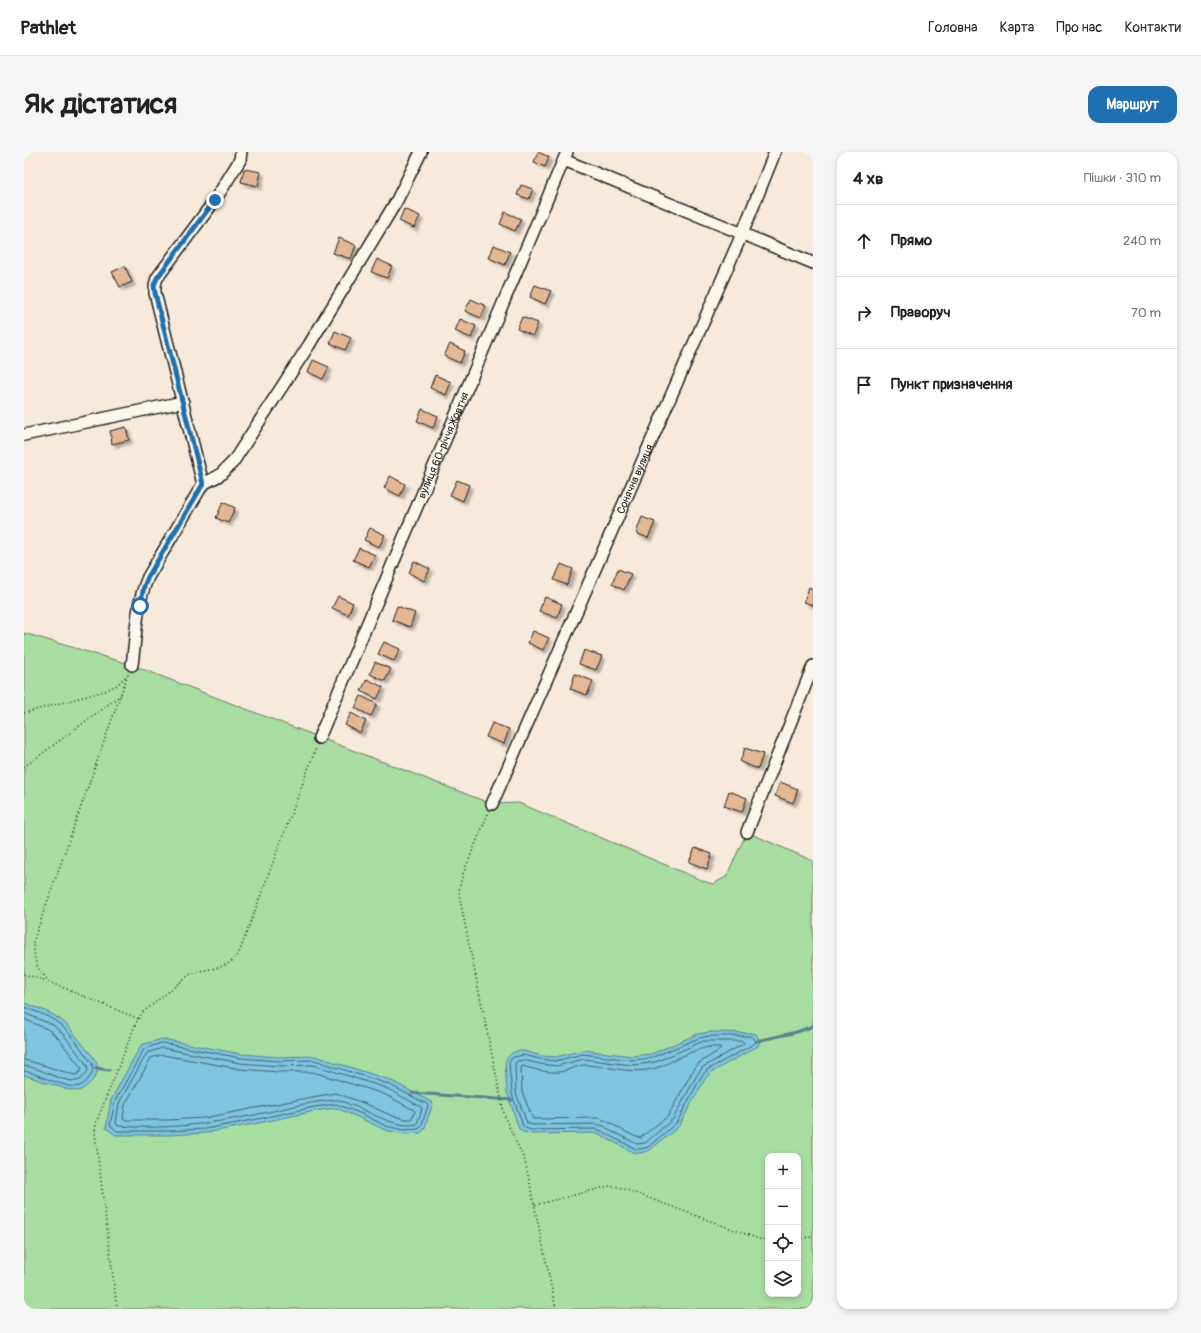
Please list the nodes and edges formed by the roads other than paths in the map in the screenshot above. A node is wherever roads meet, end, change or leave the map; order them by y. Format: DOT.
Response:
graph roads {
  1 [pos="241,152"];
  2 [pos="421,152"];
  3 [pos="775,152"];
  4 [pos="565,156"];
  5 [pos="742,234"];
  6 [pos="813,263"];
  7 [pos="183,402"];
  8 [pos="24,435"];
  9 [pos="203,484"];
  10 [pos="813,666"];
  11 [pos="130,670"];
  12 [pos="320,738"];
  13 [pos="492,804"];
  14 [pos="746,832"];
  1 -- 7 [label="street"];
  2 -- 9 [label="street"];
  3 -- 5 [label="street, Сонячна вулиця"];
  4 -- 5 [label="street"];
  4 -- 12 [label="street, вулиця 60-річчя Жовтня"];
  5 -- 6 [label="street"];
  5 -- 13 [label="street, Сонячна вулиця"];
  7 -- 8 [label="street"];
  7 -- 9 [label="street"];
  9 -- 11 [label="street"];
  10 -- 14 [label="street"];
}
